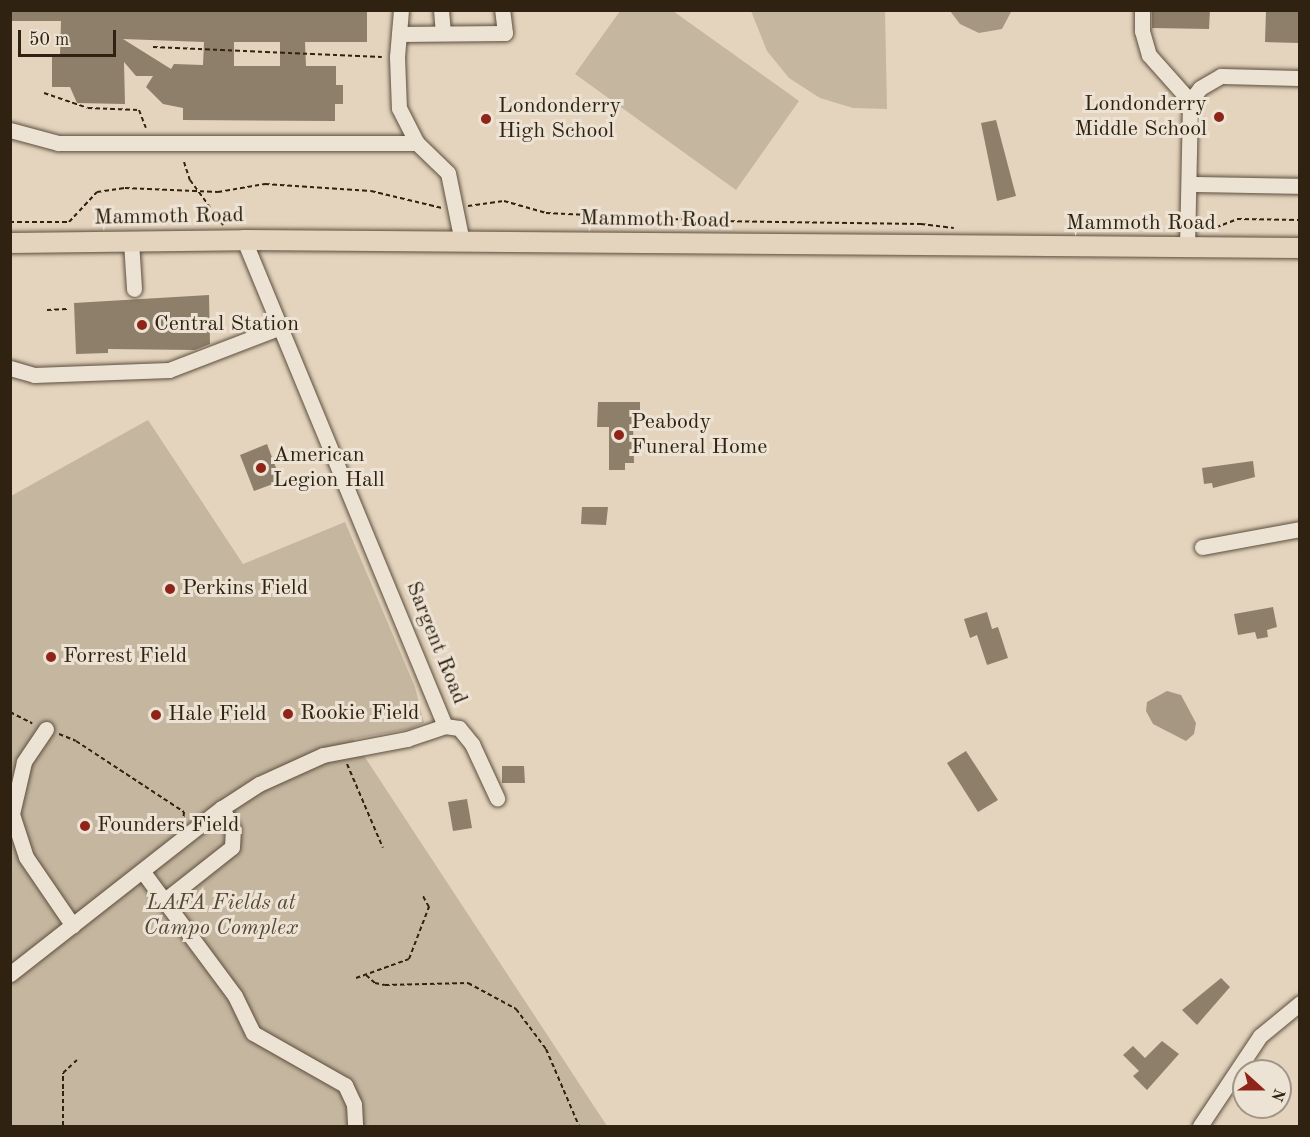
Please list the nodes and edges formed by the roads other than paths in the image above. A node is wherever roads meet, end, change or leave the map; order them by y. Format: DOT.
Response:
graph roads {
  1 [pos="401,10"];
  2 [pos="441,10"];
  3 [pos="502,10"];
  4 [pos="1142,10"];
  5 [pos="443,33"];
  6 [pos="399,34"];
  7 [pos="1299,78"];
  8 [pos="1190,101"];
  9 [pos="10,129"];
  10 [pos="417,143"];
  11 [pos="1189,184"];
  12 [pos="1299,186"];
  13 [pos="244,240"];
  14 [pos="131,241"];
  15 [pos="462,242"];
  16 [pos="10,243"];
  17 [pos="1187,247"];
  18 [pos="1299,248"];
  19 [pos="134,289"];
  20 [pos="278,328"];
  21 [pos="10,368"];
  22 [pos="1299,529"];
  23 [pos="1202,547"];
  24 [pos="445,726"];
  25 [pos="46,729"];
  26 [pos="497,798"];
  27 [pos="222,808"];
  28 [pos="143,873"];
  29 [pos="165,900"];
  30 [pos="73,926"];
  31 [pos="10,974"];
  32 [pos="1299,1003"];
  33 [pos="355,1126"];
  34 [pos="1200,1126"];
  1 -- 6 [label="street"];
  2 -- 5 [label="street"];
  3 -- 5 [label="street"];
  4 -- 8 [label="street"];
  5 -- 6 [label="street"];
  6 -- 10 [label="street"];
  7 -- 8 [label="street"];
  8 -- 11 [label="street"];
  9 -- 10 [label="street"];
  10 -- 15 [label="street"];
  11 -- 12 [label="street"];
  11 -- 17 [label="street"];
  13 -- 14 [label="main road, Mammoth Road"];
  13 -- 15 [label="main road, Mammoth Road"];
  13 -- 20 [label="street, Sargent Road"];
  14 -- 16 [label="main road, Mammoth Road"];
  14 -- 19 [label="street"];
  15 -- 17 [label="main road, Mammoth Road"];
  17 -- 18 [label="main road, Mammoth Road"];
  20 -- 21 [label="street"];
  20 -- 24 [label="street, Sargent Road"];
  22 -- 23 [label="street"];
  24 -- 26 [label="street"];
  24 -- 27 [label="street, Sargent Road"];
  25 -- 30 [label="street"];
  27 -- 28 [label="street, Sargent Road"];
  27 -- 29 [label="street"];
  28 -- 29 [label="street"];
  28 -- 30 [label="street, Sargent Road"];
  29 -- 33 [label="street"];
  30 -- 31 [label="street, Sargent Road"];
  32 -- 34 [label="street"];
}
